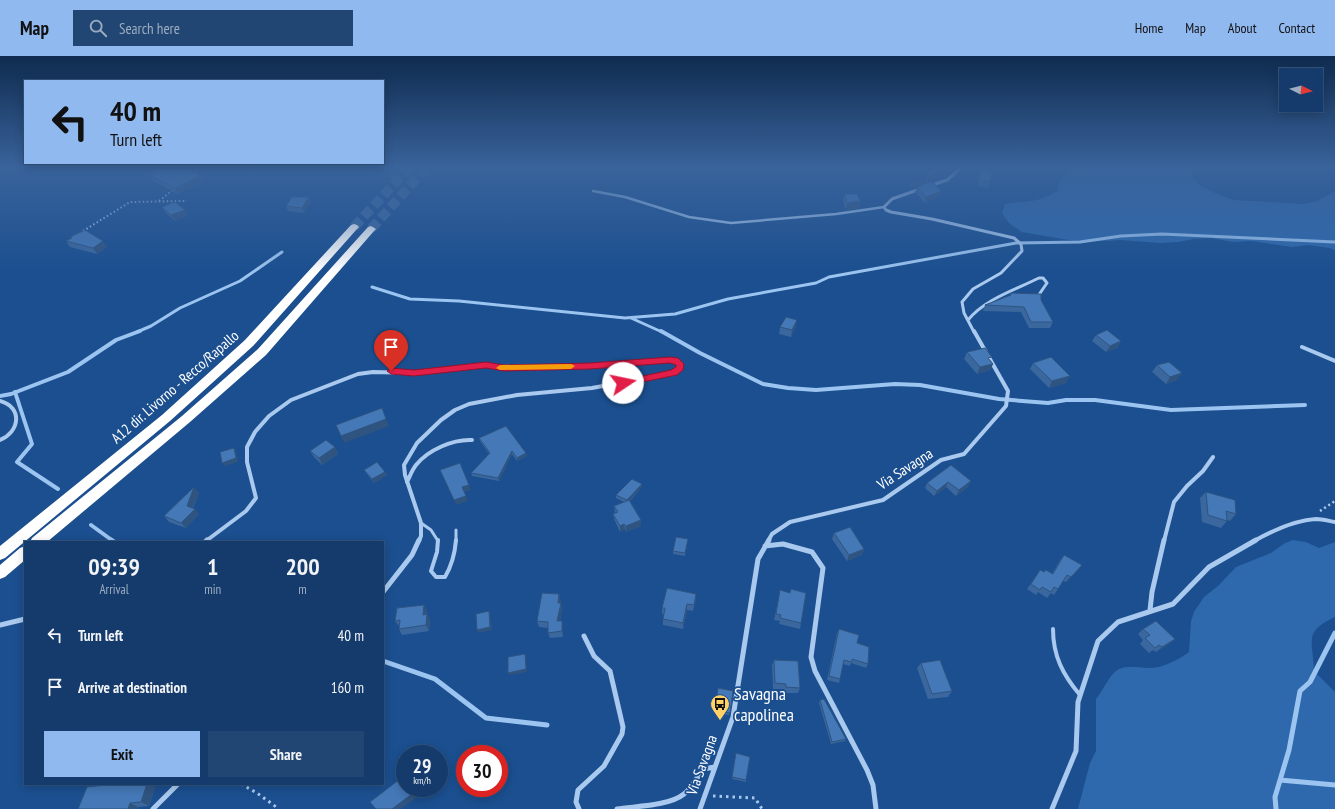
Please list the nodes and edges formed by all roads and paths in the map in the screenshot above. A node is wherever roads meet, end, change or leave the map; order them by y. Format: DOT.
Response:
graph roads {
  1 [pos="130,202"];
  2 [pos="641,202"];
  3 [pos="889,202"];
  4 [pos="884,207"];
  5 [pos="354,227"];
  6 [pos="371,229"];
  7 [pos="77,234"];
  8 [pos="1038,296"];
  9 [pos="968,320"];
  10 [pos="1302,347"];
  11 [pos="1335,361"];
  12 [pos="0,402"];
  13 [pos="0,440"];
  14 [pos="472,440"];
  15 [pos="1214,457"];
  16 [pos="407,482"];
  17 [pos="1335,522"];
  18 [pos="421,524"];
  19 [pos="456,530"];
  20 [pos="38,541"];
  21 [pos="206,541"];
  22 [pos="766,546"];
  23 [pos="24,553"];
  24 [pos="0,554"];
  25 [pos="0,573"];
  26 [pos="384,591"];
  27 [pos="1150,610"];
  28 [pos="24,620"];
  29 [pos="0,625"];
  30 [pos="1053,629"];
  31 [pos="584,636"];
  32 [pos="1080,695"];
  33 [pos="715,767"];
  34 [pos="177,785"];
  35 [pos="243,785"];
  36 [pos="705,796"];
  37 [pos="153,809"];
  38 [pos="279,809"];
  39 [pos="579,809"];
  40 [pos="617,809"];
  41 [pos="700,809"];
  42 [pos="762,809"];
  43 [pos="876,809"];
  44 [pos="1052,809"];
  1 -- 7 [label="path"];
  2 -- 4 [label="lane"];
  3 -- 4 [label="street"];
  4 -- 9 [label="street, Via Savagna"];
  5 -- 24 [label="highway, A12 dir. Livorno - Recco/Rapallo"];
  6 -- 20 [label="highway"];
  8 -- 9 [label="street"];
  9 -- 22 [label="street, Via Savagna"];
  10 -- 11 [label="street"];
  12 -- 13 [label="street"];
  14 -- 16 [label="street"];
  15 -- 27 [label="street"];
  16 -- 18 [label="street"];
  16 -- 21 [label="street"];
  17 -- 27 [label="street"];
  18 -- 19 [label="lane"];
  18 -- 26 [label="street"];
  22 -- 33 [label="street, Via Savagna"];
  22 -- 43 [label="street"];
  23 -- 25 [label="highway"];
  27 -- 32 [label="street"];
  28 -- 29 [label="street"];
  30 -- 32 [label="lane"];
  31 -- 39 [label="street"];
  32 -- 44 [label="street"];
  33 -- 36 [label="street, Via Savagna"];
  33 -- 40 [label="street"];
  34 -- 37 [label="street"];
  35 -- 38 [label="path"];
  36 -- 41 [label="street, Via Savagna"];
  36 -- 42 [label="path"];
}
